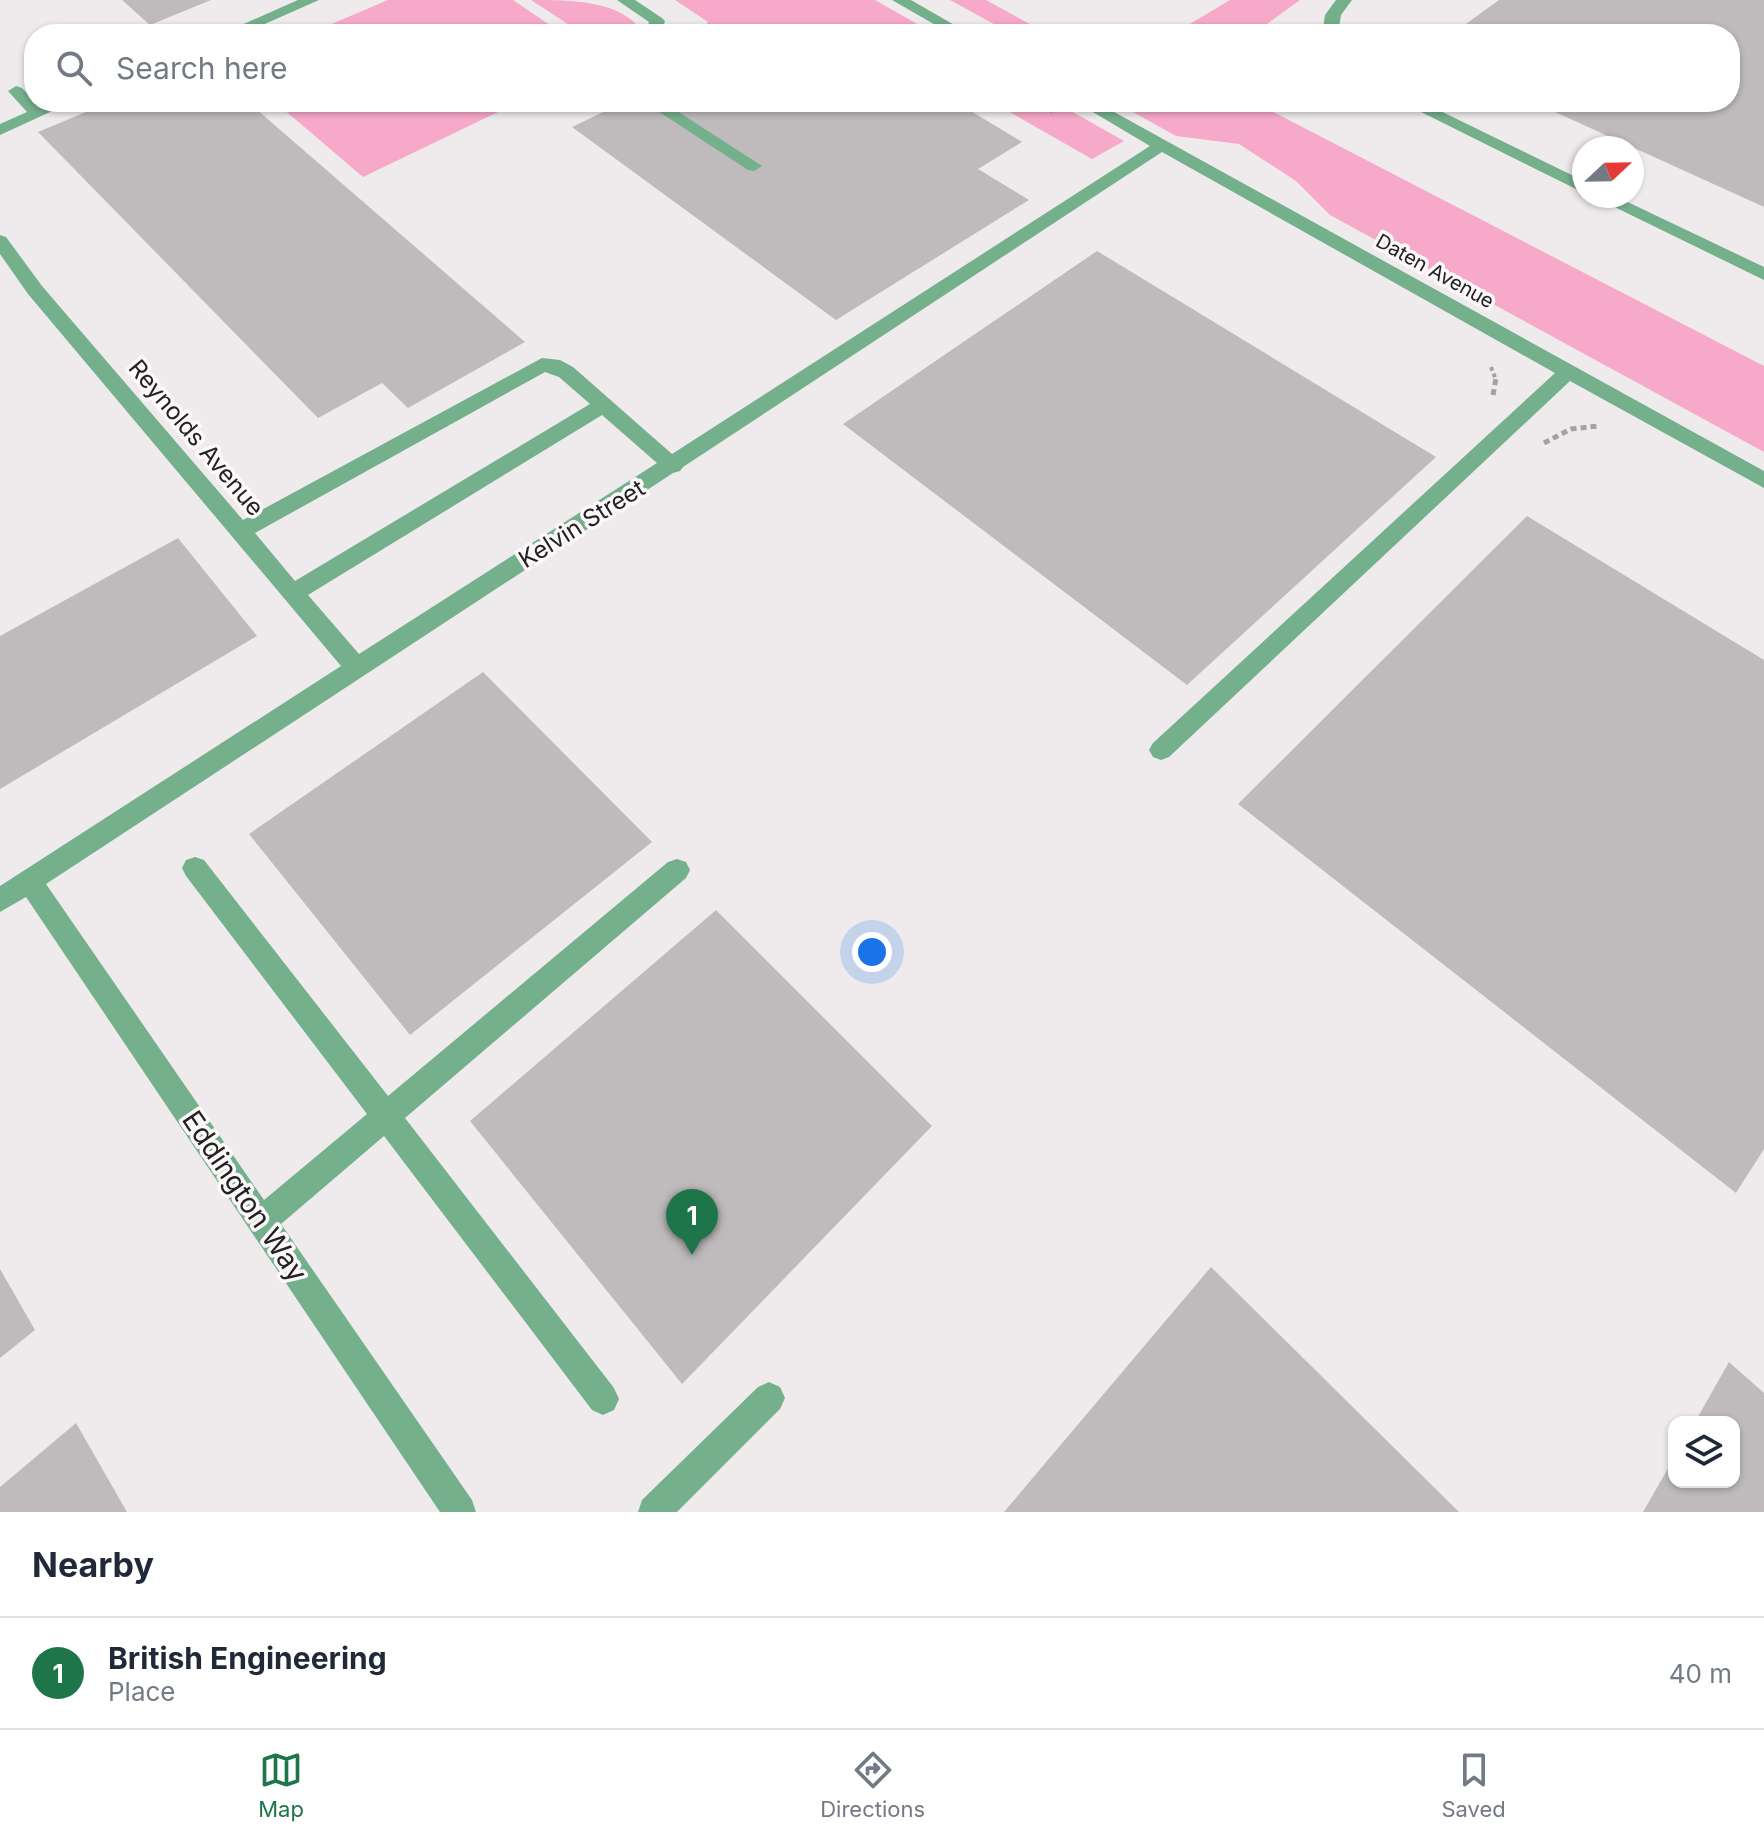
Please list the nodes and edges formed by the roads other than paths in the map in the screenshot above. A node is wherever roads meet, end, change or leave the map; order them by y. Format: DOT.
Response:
graph roads {
  1 [pos="311,0"];
  2 [pos="625,0"];
  3 [pos="900,0"];
  4 [pos="1344,0"];
  5 [pos="253,24"];
  6 [pos="656,24"];
  7 [pos="944,24"];
  8 [pos="1332,24"];
  9 [pos="16,91"];
  10 [pos="24,99"];
  11 [pos="668,112"];
  12 [pos="1102,112"];
  13 [pos="1428,112"];
  14 [pos="37,113"];
  15 [pos="0,130"];
  16 [pos="1162,145"];
  17 [pos="754,166"];
  18 [pos="1572,182"];
  19 [pos="1626,208"];
  20 [pos="0,241"];
  21 [pos="1764,274"];
  22 [pos="1569,371"];
  23 [pos="604,405"];
  24 [pos="673,466"];
  25 [pos="1764,480"];
  26 [pos="241,531"];
  27 [pos="293,593"];
  28 [pos="355,666"];
  29 [pos="1161,750"];
  30 [pos="195,868"];
  31 [pos="677,870"];
  32 [pos="29,881"];
  33 [pos="0,900"];
  34 [pos="386,1116"];
  35 [pos="262,1221"];
  36 [pos="769,1398"];
  37 [pos="603,1399"];
  38 [pos="460,1512"];
  39 [pos="654,1512"];
  1 -- 5 [label="street"];
  2 -- 6 [label="street"];
  3 -- 7 [label="street"];
  4 -- 8 [label="street"];
  9 -- 10 [label="street"];
  11 -- 17 [label="street"];
  12 -- 16 [label="street, Daten Avenue"];
  13 -- 18 [label="street"];
  14 -- 15 [label="street"];
  16 -- 22 [label="street, Daten Avenue"];
  16 -- 24 [label="street, Kelvin Street"];
  19 -- 21 [label="street"];
  20 -- 26 [label="street, Reynolds Avenue"];
  22 -- 25 [label="street, Daten Avenue"];
  22 -- 29 [label="street"];
  23 -- 24 [label="street"];
  23 -- 26 [label="street"];
  23 -- 27 [label="street"];
  24 -- 28 [label="street, Kelvin Street"];
  26 -- 27 [label="street, Reynolds Avenue"];
  27 -- 28 [label="street, Reynolds Avenue"];
  28 -- 32 [label="street, Kelvin Street"];
  30 -- 34 [label="street"];
  31 -- 34 [label="street"];
  32 -- 33 [label="street, Kelvin Street"];
  32 -- 35 [label="street, Eddington Way"];
  34 -- 35 [label="street"];
  34 -- 37 [label="street"];
  35 -- 38 [label="street, Eddington Way"];
  36 -- 39 [label="street"];
}
